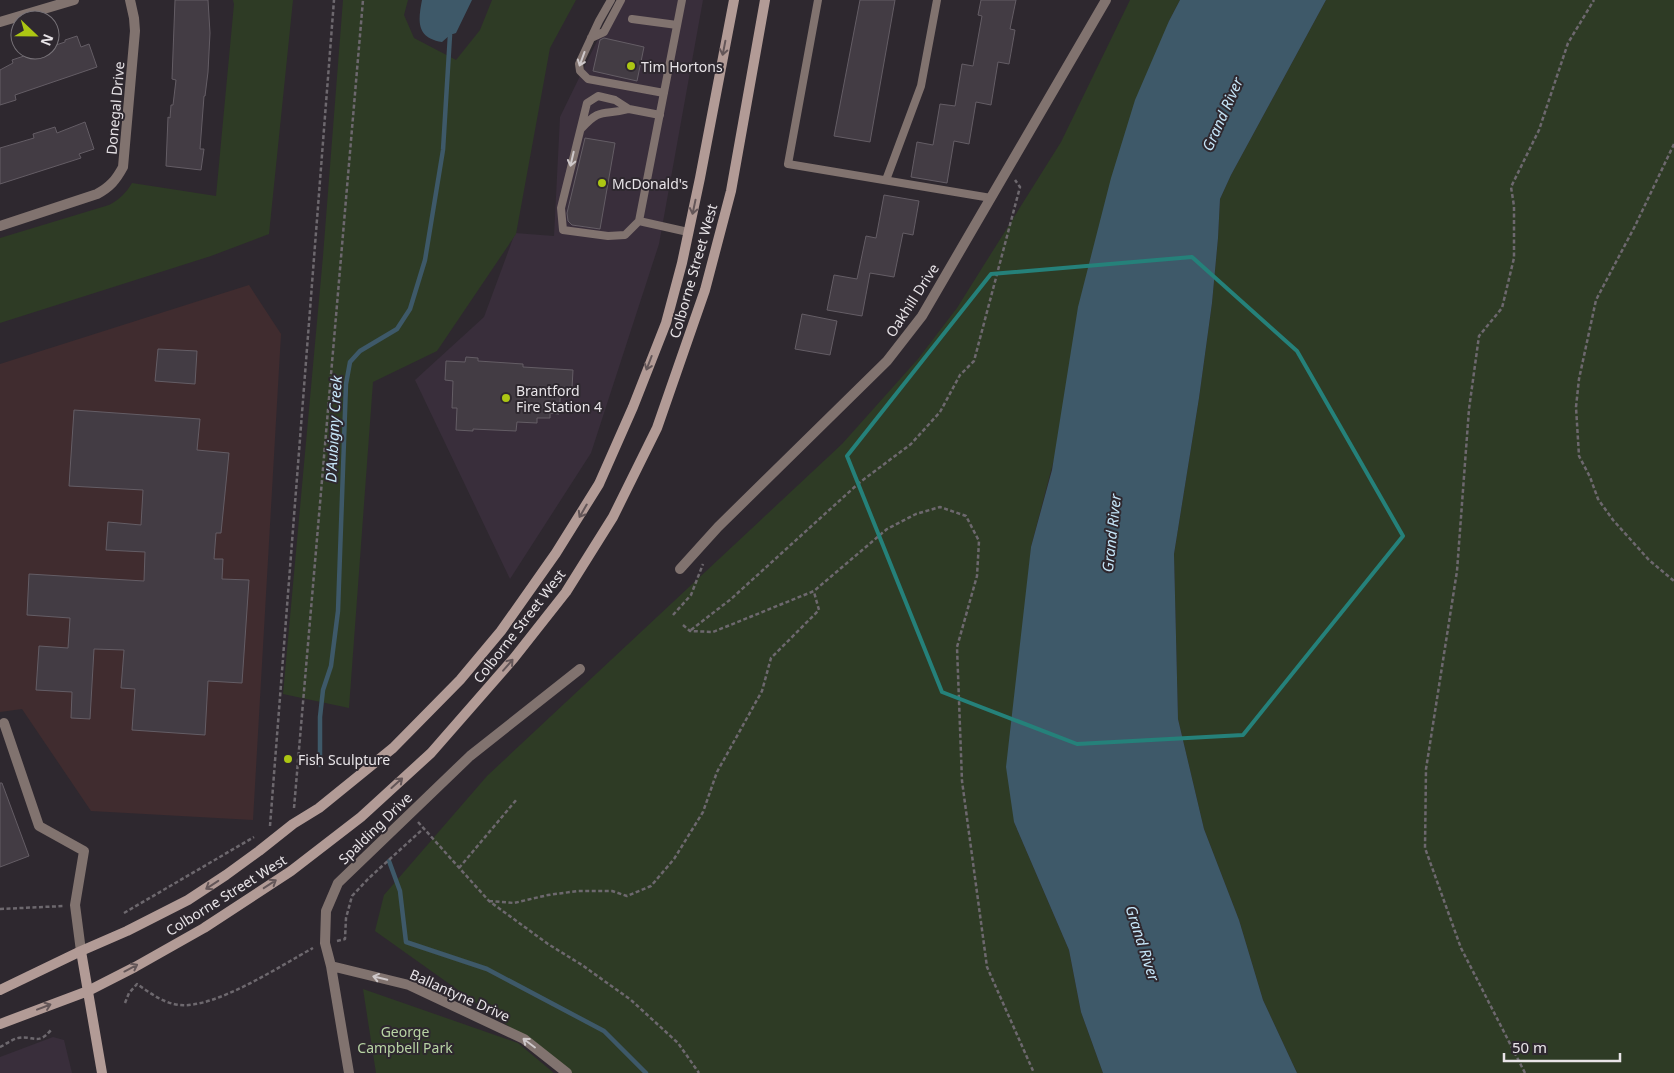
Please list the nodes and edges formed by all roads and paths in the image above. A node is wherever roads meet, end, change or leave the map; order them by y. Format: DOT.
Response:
graph roads {
  1 [pos="74,0"];
  2 [pos="130,0"];
  3 [pos="334,0"];
  4 [pos="363,0"];
  5 [pos="611,0"];
  6 [pos="621,0"];
  7 [pos="682,0"];
  8 [pos="734,0"];
  9 [pos="765,0"];
  10 [pos="818,0"];
  11 [pos="937,0"];
  12 [pos="1106,0"];
  13 [pos="1594,0"];
  14 [pos="632,18"];
  15 [pos="0,22"];
  16 [pos="678,25"];
  17 [pos="591,38"];
  18 [pos="664,93"];
  19 [pos="629,109"];
  20 [pos="660,115"];
  21 [pos="579,132"];
  22 [pos="1674,144"];
  23 [pos="1008,169"];
  24 [pos="886,180"];
  25 [pos="991,198"];
  26 [pos="639,221"];
  27 [pos="0,226"];
  28 [pos="688,232"];
  29 [pos="704,561"];
  30 [pos="680,569"];
  31 [pos="1674,581"];
  32 [pos="814,591"];
  33 [pos="673,616"];
  34 [pos="683,625"];
  35 [pos="690,631"];
  36 [pos="580,669"];
  37 [pos="4,723"];
  38 [pos="517,800"];
  39 [pos="294,814"];
  40 [pos="270,828"];
  41 [pos="261,833"];
  42 [pos="459,868"];
  43 [pos="489,901"];
  44 [pos="75,905"];
  45 [pos="0,909"];
  46 [pos="124,913"];
  47 [pos="325,943"];
  48 [pos="81,951"];
  49 [pos="331,966"];
  50 [pos="0,990"];
  51 [pos="88,991"];
  52 [pos="125,1003"];
  53 [pos="0,1024"];
  54 [pos="51,1030"];
  55 [pos="0,1047"];
  56 [pos="102,1073"];
  57 [pos="349,1073"];
  58 [pos="567,1073"];
  59 [pos="699,1073"];
  60 [pos="1034,1073"];
  61 [pos="1525,1073"];
  1 -- 15 [label="street"];
  2 -- 27 [label="street, Donegal Drive"];
  3 -- 40 [label="path"];
  4 -- 39 [label="path"];
  5 -- 17 [label="lane"];
  6 -- 17 [label="lane"];
  7 -- 16 [label="lane"];
  8 -- 28 [label="main road, Colborne Street West, one-way"];
  51 -- 9 [label="main road, Colborne Street West, one-way"];
  10 -- 24 [label="lane"];
  11 -- 24 [label="lane"];
  12 -- 23 [label="street, Oakhill Drive"];
  13 -- 61 [label="path"];
  14 -- 16 [label="lane"];
  16 -- 18 [label="lane"];
  17 -- 18 [label="lane, one-way"];
  18 -- 20 [label="lane"];
  19 -- 20 [label="lane"];
  19 -- 21 [label="lane"];
  19 -- 21 [label="lane"];
  20 -- 26 [label="lane"];
  21 -- 26 [label="lane, one-way"];
  22 -- 31 [label="path"];
  23 -- 25 [label="street, Oakhill Drive"];
  23 -- 35 [label="path"];
  24 -- 25 [label="lane"];
  25 -- 30 [label="street, Oakhill Drive"];
  26 -- 28 [label="lane"];
  28 -- 48 [label="main road, Colborne Street West, one-way"];
  29 -- 33 [label="path"];
  32 -- 35 [label="path"];
  32 -- 43 [label="path"];
  32 -- 60 [label="path"];
  34 -- 35 [label="path"];
  36 -- 47 [label="street, Spalding Drive"];
  37 -- 44 [label="street"];
  38 -- 42 [label="path"];
  41 -- 46 [label="path"];
  42 -- 43 [label="path"];
  42 -- 47 [label="path"];
  43 -- 59 [label="path"];
  44 -- 45 [label="path"];
  44 -- 48 [label="street"];
  47 -- 49 [label="street, Spalding Drive"];
  47 -- 52 [label="path"];
  48 -- 50 [label="main road, Colborne Street West"];
  48 -- 51 [label="main road"];
  49 -- 57 [label="street, Spalding Drive"];
  58 -- 49 [label="street, Ballantyne Drive, one-way"];
  53 -- 51 [label="main road, Colborne Street West, one-way"];
  51 -- 56 [label="main road"];
  54 -- 55 [label="path"];
}
